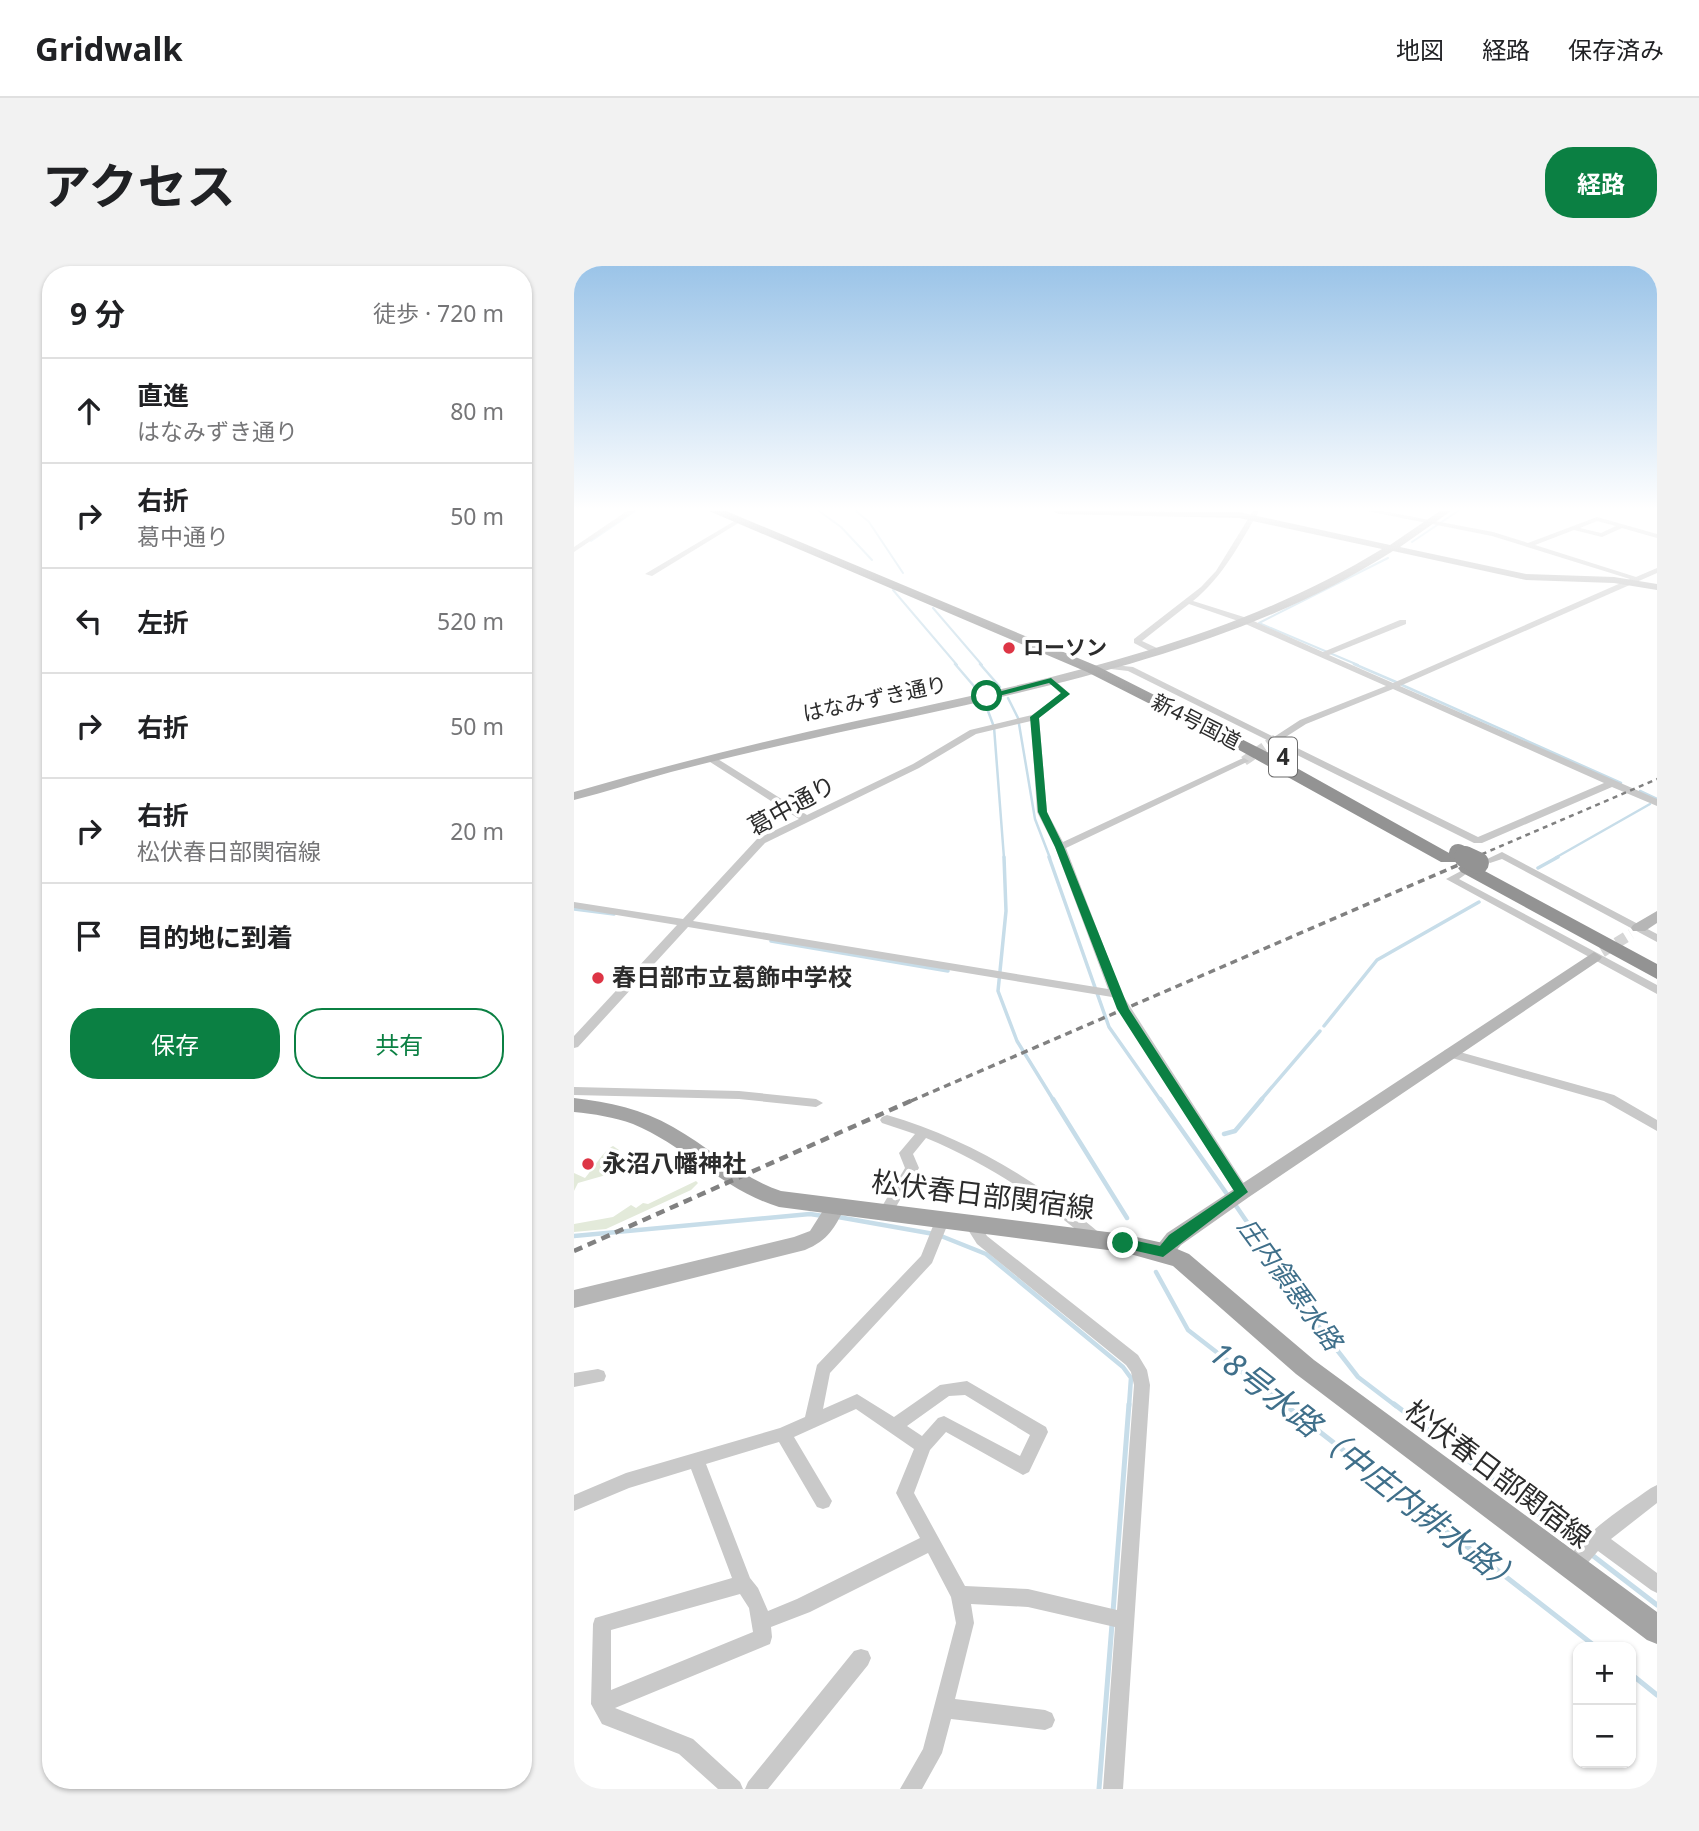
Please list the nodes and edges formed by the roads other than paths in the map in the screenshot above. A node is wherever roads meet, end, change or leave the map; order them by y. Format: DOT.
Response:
graph roads {
  1 [pos="893,582"];
  2 [pos="1209,582"];
  3 [pos="1331,582"];
  4 [pos="1628,582"];
  5 [pos="1640,582"];
  6 [pos="1657,587"];
  7 [pos="1189,602"];
  8 [pos="1244,620"];
  9 [pos="1403,622"];
  10 [pos="1156,651"];
  11 [pos="1322,655"];
  12 [pos="1099,668"];
  13 [pos="1051,680"];
  14 [pos="1393,686"];
  15 [pos="1035,717"];
  16 [pos="1276,739"];
  17 [pos="710,758"];
  18 [pos="1244,761"];
  19 [pos="1612,783"];
  20 [pos="574,796"];
  21 [pos="1657,803"];
  22 [pos="806,819"];
  23 [pos="1060,847"];
  24 [pos="1467,863"];
  25 [pos="574,905"];
  26 [pos="1657,916"];
  27 [pos="685,923"];
  28 [pos="1635,931"];
  29 [pos="1657,939"];
  30 [pos="1598,954"];
  31 [pos="1657,960"];
  32 [pos="1657,972"];
  33 [pos="1657,990"];
  34 [pos="1111,993"];
  35 [pos="574,1044"];
  36 [pos="1456,1054"];
  37 [pos="574,1091"];
  38 [pos="816,1103"];
  39 [pos="574,1105"];
  40 [pos="887,1120"];
  41 [pos="1657,1126"];
  42 [pos="924,1132"];
  43 [pos="1242,1192"];
  44 [pos="836,1206"];
  45 [pos="885,1213"];
  46 [pos="942,1221"];
  47 [pos="972,1225"];
  48 [pos="1098,1240"];
  49 [pos="1163,1252"];
  50 [pos="574,1299"];
  51 [pos="598,1376"];
  52 [pos="574,1381"];
  53 [pos="812,1422"];
  54 [pos="894,1426"];
  55 [pos="783,1434"];
  56 [pos="923,1446"];
  57 [pos="696,1460"];
  58 [pos="1657,1493"];
  59 [pos="823,1501"];
  60 [pos="574,1503"];
  61 [pos="1597,1539"];
  62 [pos="931,1542"];
  63 [pos="1573,1567"];
  64 [pos="743,1584"];
  65 [pos="1657,1584"];
  66 [pos="960,1595"];
  67 [pos="1126,1621"];
  68 [pos="762,1622"];
  69 [pos="1657,1630"];
  70 [pos="861,1658"];
  71 [pos="601,1704"];
  72 [pos="945,1708"];
  73 [pos="1045,1720"];
  74 [pos="733,1789"];
  75 [pos="755,1789"];
  76 [pos="910,1789"];
  77 [pos="1113,1789"];
  1 -- 12 [label="highway, 新4号国道 / 4"];
  2 -- 7 [label="street"];
  3 -- 8 [label="street, はなみずき通り"];
  4 -- 14 [label="street"];
  5 -- 6 [label="street"];
  7 -- 8 [label="street"];
  7 -- 10 [label="street"];
  8 -- 10 [label="street, はなみずき通り"];
  8 -- 11 [label="street"];
  9 -- 11 [label="street"];
  10 -- 12 [label="street, はなみずき通り"];
  11 -- 14 [label="street"];
  12 -- 13 [label="street, はなみずき通り"];
  12 -- 16 [label="street"];
  12 -- 24 [label="highway, 新4号国道 / 4"];
  13 -- 15 [label="street, 葛中通り"];
  13 -- 17 [label="street, はなみずき通り"];
  14 -- 16 [label="street"];
  14 -- 19 [label="street"];
  15 -- 22 [label="street, 葛中通り"];
  15 -- 23 [label="street"];
  16 -- 19 [label="street"];
  17 -- 20 [label="street, はなみずき通り"];
  17 -- 22 [label="street"];
  18 -- 23 [label="street"];
  19 -- 21 [label="street"];
  22 -- 27 [label="street, 葛中通り"];
  23 -- 34 [label="street"];
  24 -- 28 [label="street"];
  24 -- 30 [label="street"];
  24 -- 31 [label="highway, 新4号国道 / 4"];
  24 -- 32 [label="highway, 新4号国道 / 4"];
  25 -- 27 [label="street"];
  26 -- 28 [label="street"];
  27 -- 34 [label="street"];
  27 -- 35 [label="street, 葛中通り"];
  28 -- 29 [label="street"];
  30 -- 33 [label="street"];
  30 -- 36 [label="street"];
  34 -- 43 [label="street"];
  36 -- 41 [label="street"];
  36 -- 43 [label="street"];
  37 -- 38 [label="street"];
  39 -- 44 [label="main road, 松伏春日部関宿線"];
  40 -- 42 [label="street"];
  42 -- 45 [label="street"];
  42 -- 48 [label="street"];
  43 -- 49 [label="street"];
  44 -- 45 [label="main road, 松伏春日部関宿線"];
  44 -- 50 [label="street"];
  45 -- 46 [label="main road, 松伏春日部関宿線"];
  46 -- 47 [label="main road, 松伏春日部関宿線"];
  46 -- 53 [label="street"];
  47 -- 48 [label="main road, 松伏春日部関宿線"];
  47 -- 67 [label="street"];
  48 -- 49 [label="main road, 松伏春日部関宿線"];
  49 -- 63 [label="main road, 松伏春日部関宿線"];
  51 -- 52 [label="street"];
  53 -- 54 [label="street"];
  53 -- 55 [label="street"];
  54 -- 56 [label="street"];
  54 -- 56 [label="street"];
  55 -- 57 [label="street"];
  55 -- 59 [label="street"];
  56 -- 62 [label="street"];
  57 -- 60 [label="street"];
  57 -- 64 [label="street"];
  58 -- 61 [label="street"];
  61 -- 63 [label="street"];
  61 -- 65 [label="street"];
  62 -- 66 [label="street"];
  62 -- 68 [label="street"];
  63 -- 69 [label="main road, 松伏春日部関宿線"];
  64 -- 68 [label="street"];
  64 -- 71 [label="street"];
  66 -- 67 [label="street"];
  66 -- 72 [label="street"];
  67 -- 77 [label="street"];
  68 -- 71 [label="street"];
  70 -- 75 [label="street"];
  71 -- 74 [label="street"];
  72 -- 73 [label="street"];
  72 -- 76 [label="street"];
}
